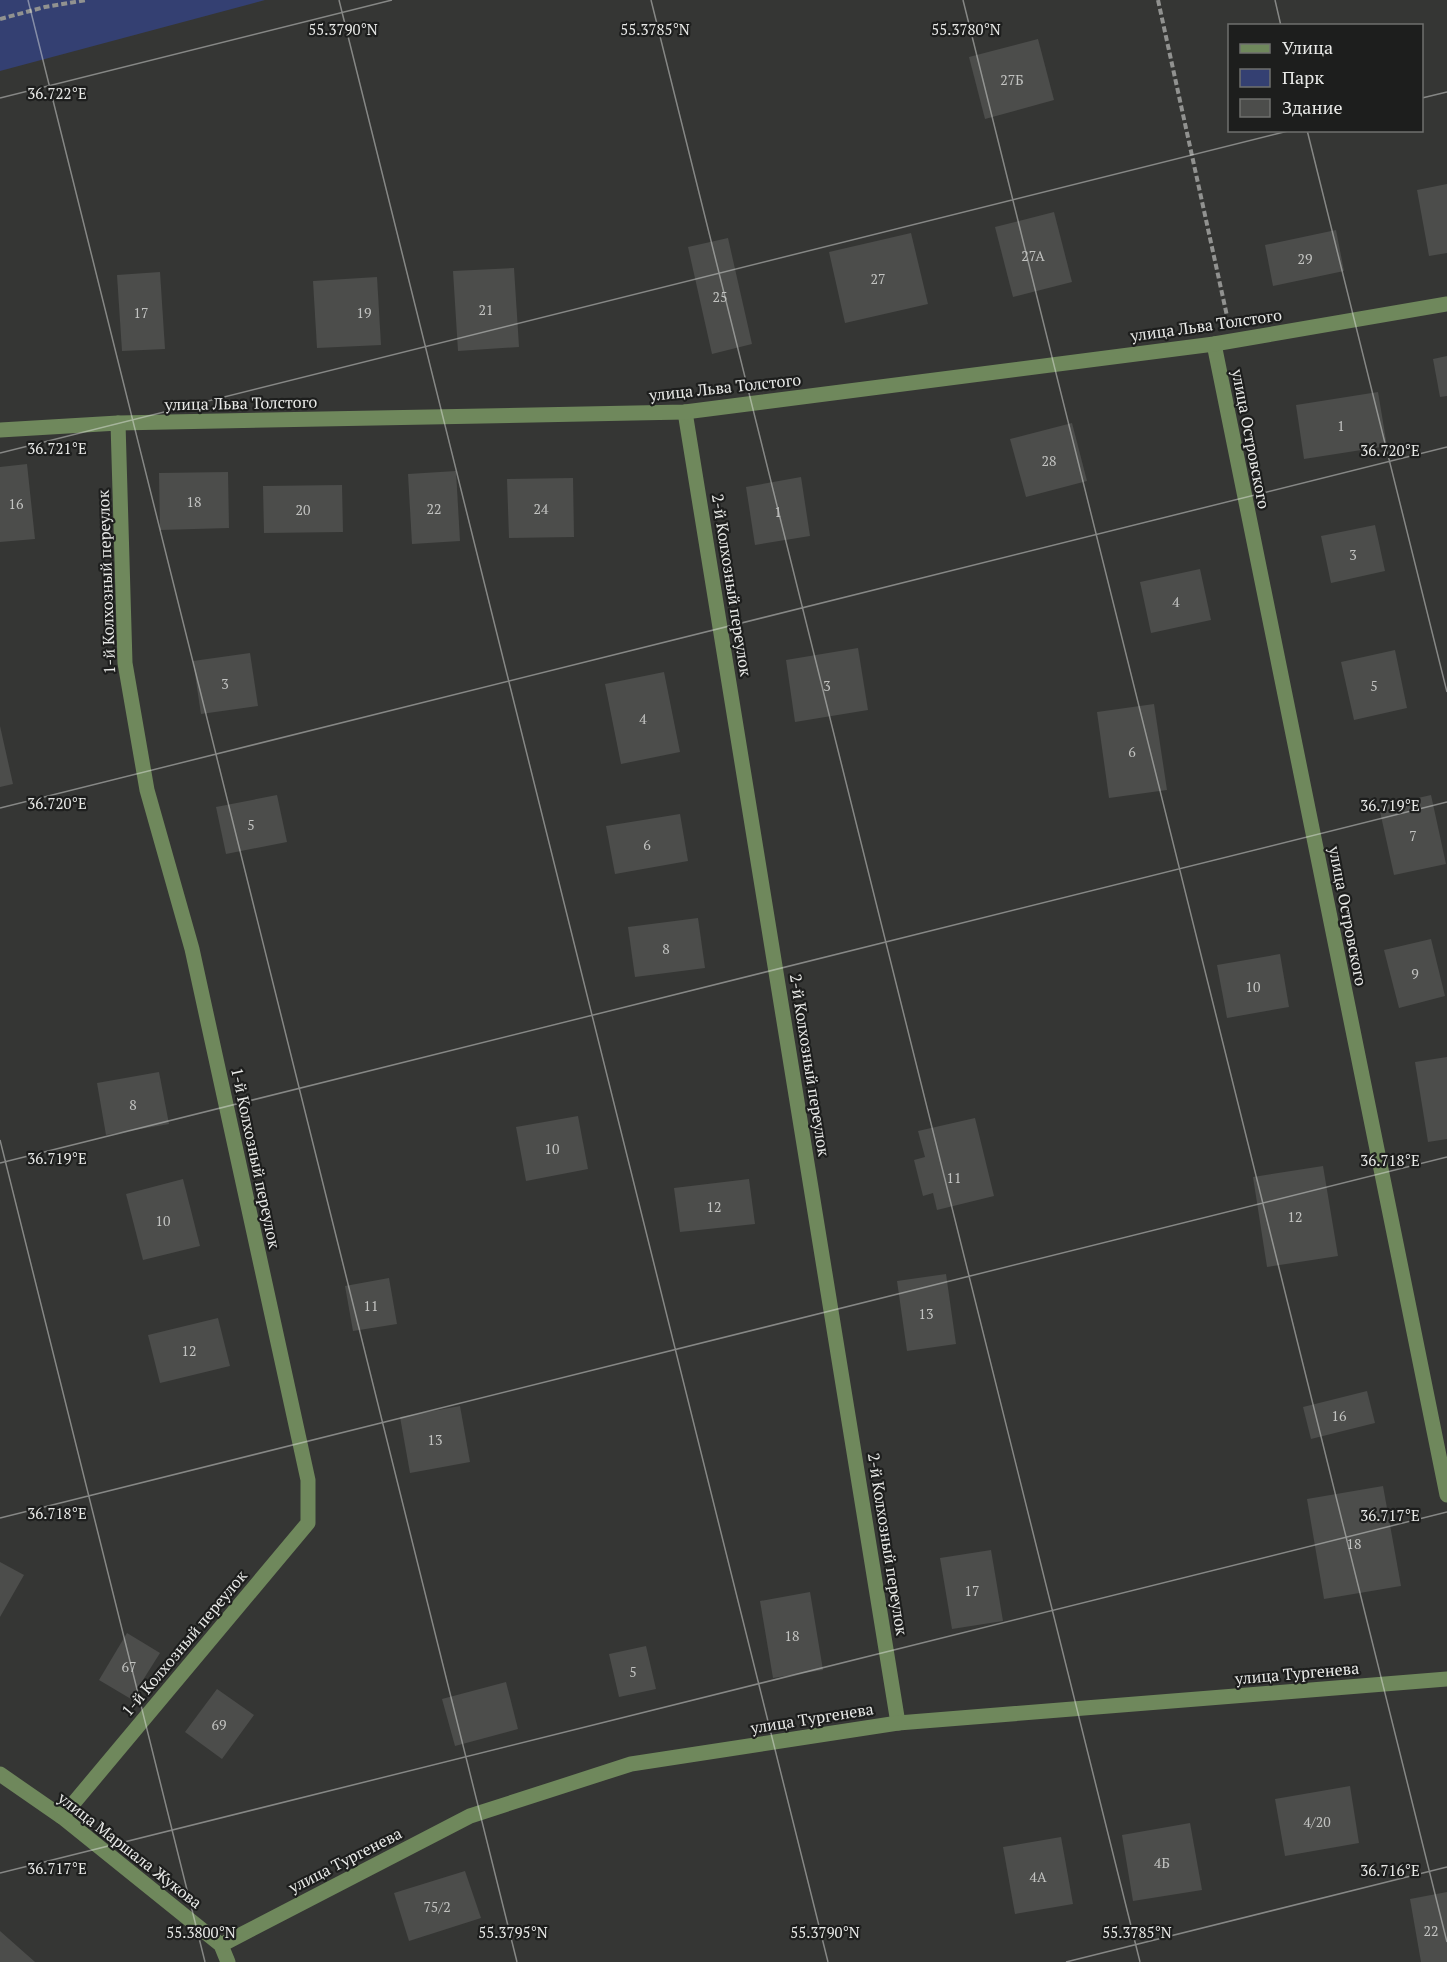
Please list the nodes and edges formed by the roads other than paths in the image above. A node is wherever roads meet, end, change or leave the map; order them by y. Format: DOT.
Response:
graph roads {
  1 [pos="1447,304"];
  2 [pos="1214,344"];
  3 [pos="685,412"];
  4 [pos="118,423"];
  5 [pos="0,430"];
  6 [pos="1447,1495"];
  7 [pos="1447,1679"];
  8 [pos="898,1723"];
  9 [pos="0,1774"];
  10 [pos="62,1817"];
  11 [pos="221,1945"];
  12 [pos="228,1962"];
  1 -- 2 [label="street, улица Льва Толстого"];
  2 -- 3 [label="street, улица Льва Толстого"];
  2 -- 6 [label="street, улица Островского"];
  3 -- 4 [label="street, улица Льва Толстого"];
  3 -- 8 [label="street, 2-й Колхозный переулок"];
  4 -- 5 [label="street, улица Льва Толстого"];
  4 -- 10 [label="street, 1-й Колхозный переулок"];
  7 -- 8 [label="street, улица Тургенева"];
  8 -- 11 [label="street, улица Тургенева"];
  9 -- 10 [label="street, улица Маршала Жукова"];
  10 -- 11 [label="street, улица Маршала Жукова"];
  11 -- 12 [label="street, улица Маршала Жукова"];
}
